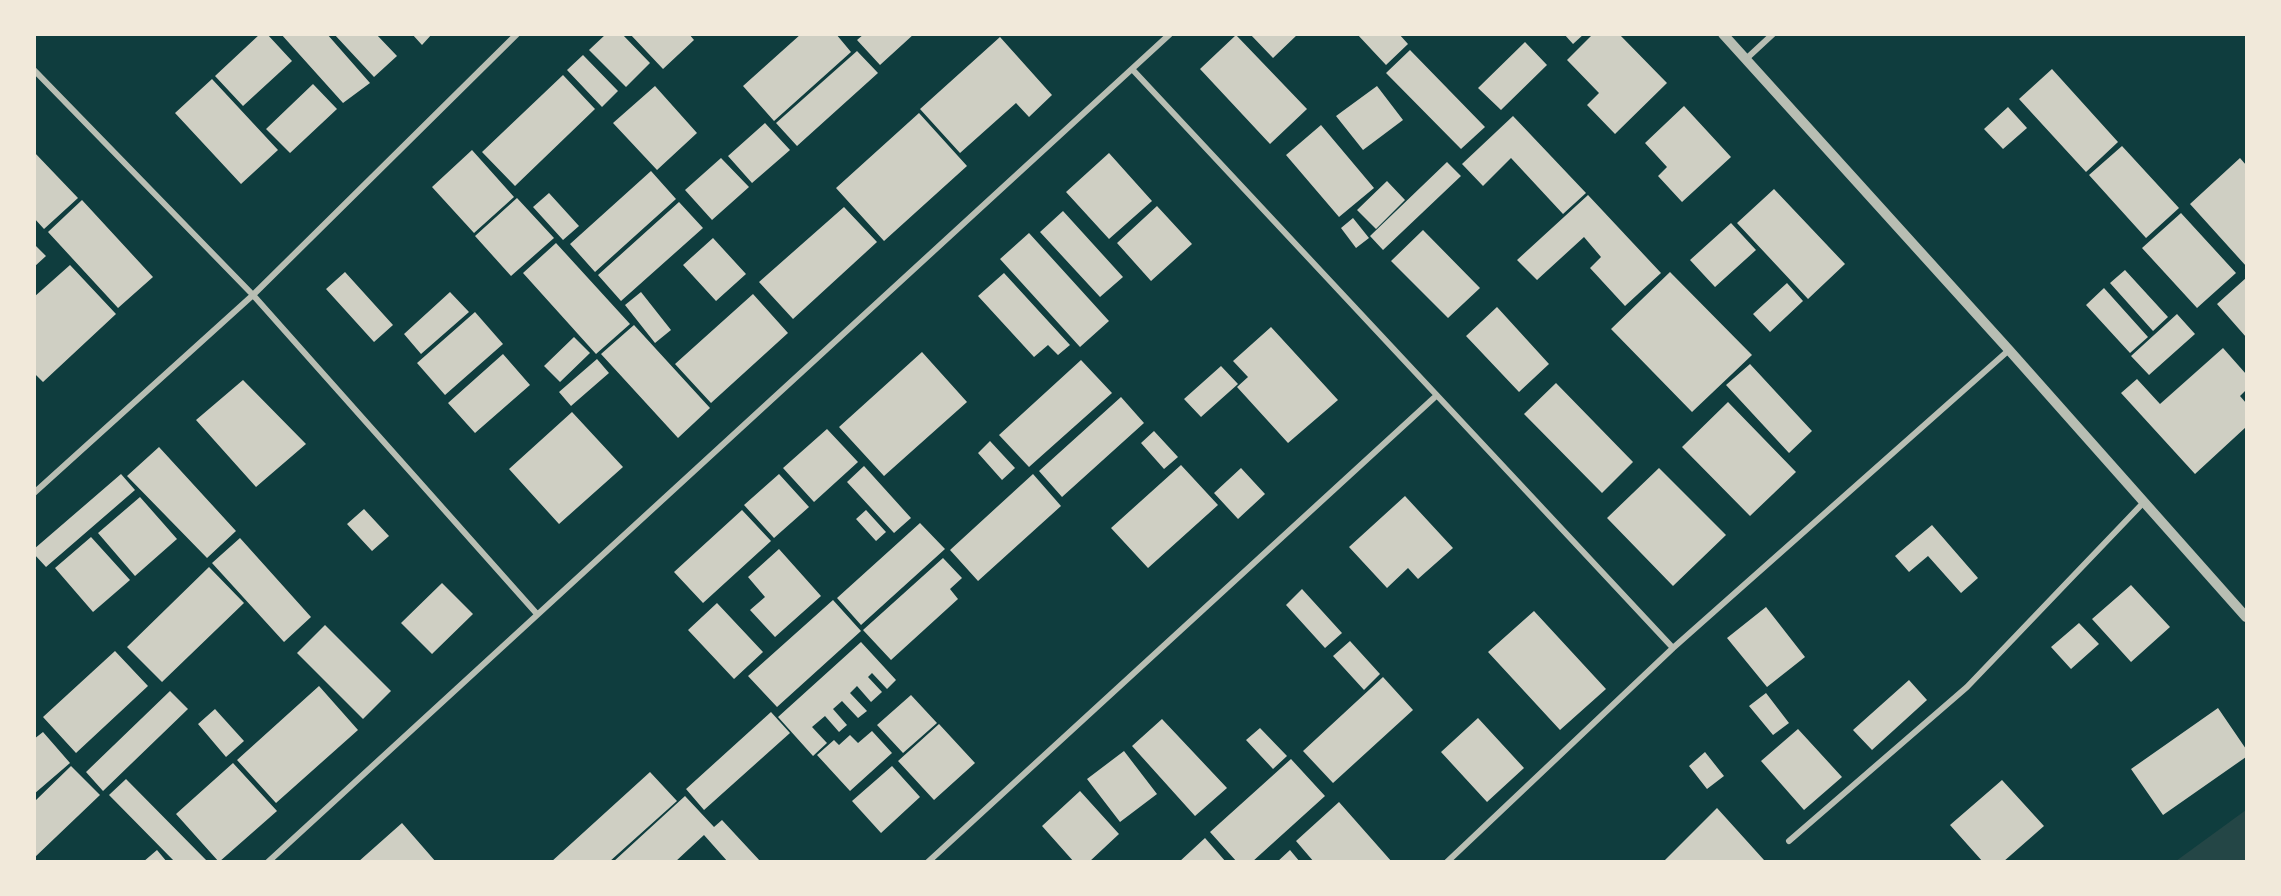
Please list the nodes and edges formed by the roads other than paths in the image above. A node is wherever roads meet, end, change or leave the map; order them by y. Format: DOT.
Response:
graph roads {
  1 [pos="517,34"];
  2 [pos="1170,34"];
  3 [pos="1723,34"];
  4 [pos="1773,34"];
  5 [pos="1746,59"];
  6 [pos="34,69"];
  7 [pos="1132,69"];
  8 [pos="253,295"];
  9 [pos="2009,350"];
  10 [pos="1436,396"];
  11 [pos="34,493"];
  12 [pos="2144,502"];
  13 [pos="537,614"];
  14 [pos="2247,617"];
  15 [pos="1673,648"];
  16 [pos="1789,841"];
  17 [pos="268,861"];
  18 [pos="928,861"];
  19 [pos="1447,861"];
  1 -- 8 [label="street"];
  2 -- 7 [label="street"];
  3 -- 5 [label="street"];
  4 -- 5 [label="street"];
  5 -- 9 [label="street"];
  6 -- 8 [label="street"];
  7 -- 10 [label="street"];
  7 -- 13 [label="street"];
  8 -- 11 [label="street"];
  8 -- 13 [label="street"];
  9 -- 12 [label="street"];
  9 -- 15 [label="street"];
  10 -- 15 [label="street"];
  10 -- 18 [label="street"];
  12 -- 14 [label="street"];
  12 -- 16 [label="street"];
  13 -- 17 [label="street"];
  15 -- 19 [label="street"];
}
